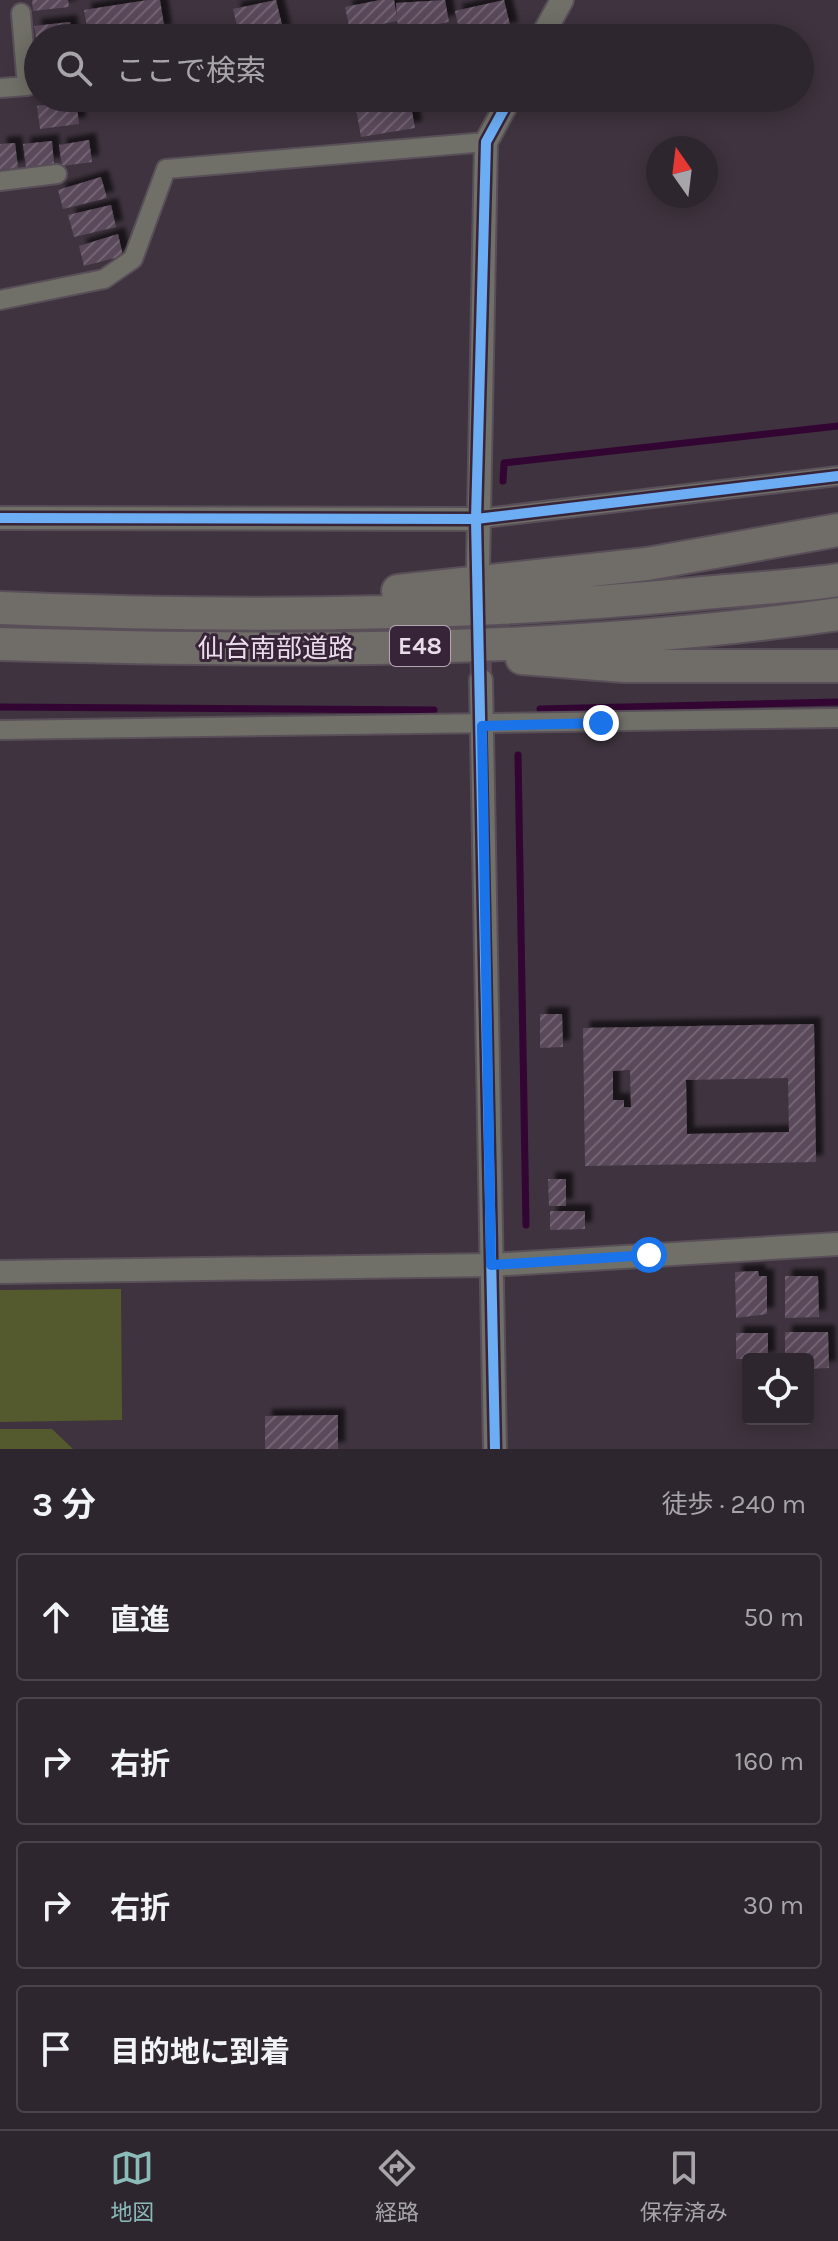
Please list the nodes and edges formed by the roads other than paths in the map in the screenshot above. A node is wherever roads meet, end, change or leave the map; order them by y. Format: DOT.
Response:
graph roads {
  1 [pos="562,0"];
  2 [pos="21,13"];
  3 [pos="549,24"];
  4 [pos="24,50"];
  5 [pos="24,86"];
  6 [pos="0,88"];
  7 [pos="502,112"];
  8 [pos="486,142"];
  9 [pos="57,174"];
  10 [pos="0,181"];
  11 [pos="0,300"];
  12 [pos="838,476"];
  13 [pos="0,518"];
  14 [pos="476,519"];
  15 [pos="838,530"];
  16 [pos="478,570"];
  17 [pos="838,580"];
  18 [pos="0,608"];
  19 [pos="107,613"];
  20 [pos="838,614"];
  21 [pos="0,644"];
  22 [pos="408,647"];
  23 [pos="838,666"];
  24 [pos="481,680"];
  25 [pos="838,718"];
  26 [pos="482,726"];
  27 [pos="0,730"];
  28 [pos="838,1244"];
  29 [pos="491,1265"];
  30 [pos="0,1272"];
  31 [pos="495,1449"];
  1 -- 3 [label="street"];
  2 -- 4 [label="street"];
  5 -- 6 [label="street"];
  7 -- 8 [label="street"];
  8 -- 11 [label="street"];
  8 -- 14 [label="street"];
  9 -- 10 [label="street"];
  12 -- 14 [label="street"];
  13 -- 14 [label="street"];
  14 -- 16 [label="street"];
  15 -- 19 [label="highway"];
  17 -- 19 [label="highway, 仙台南部道路 / E48"];
  18 -- 19 [label="highway, 仙台南部道路 / E48"];
  20 -- 22 [label="highway, 仙台南部道路 / E48"];
  21 -- 22 [label="highway, 仙台南部道路 / E48"];
  22 -- 23 [label="highway"];
  24 -- 26 [label="street"];
  25 -- 26 [label="street"];
  26 -- 27 [label="street"];
  26 -- 29 [label="street"];
  28 -- 29 [label="street"];
  29 -- 30 [label="street"];
  29 -- 31 [label="street"];
}
